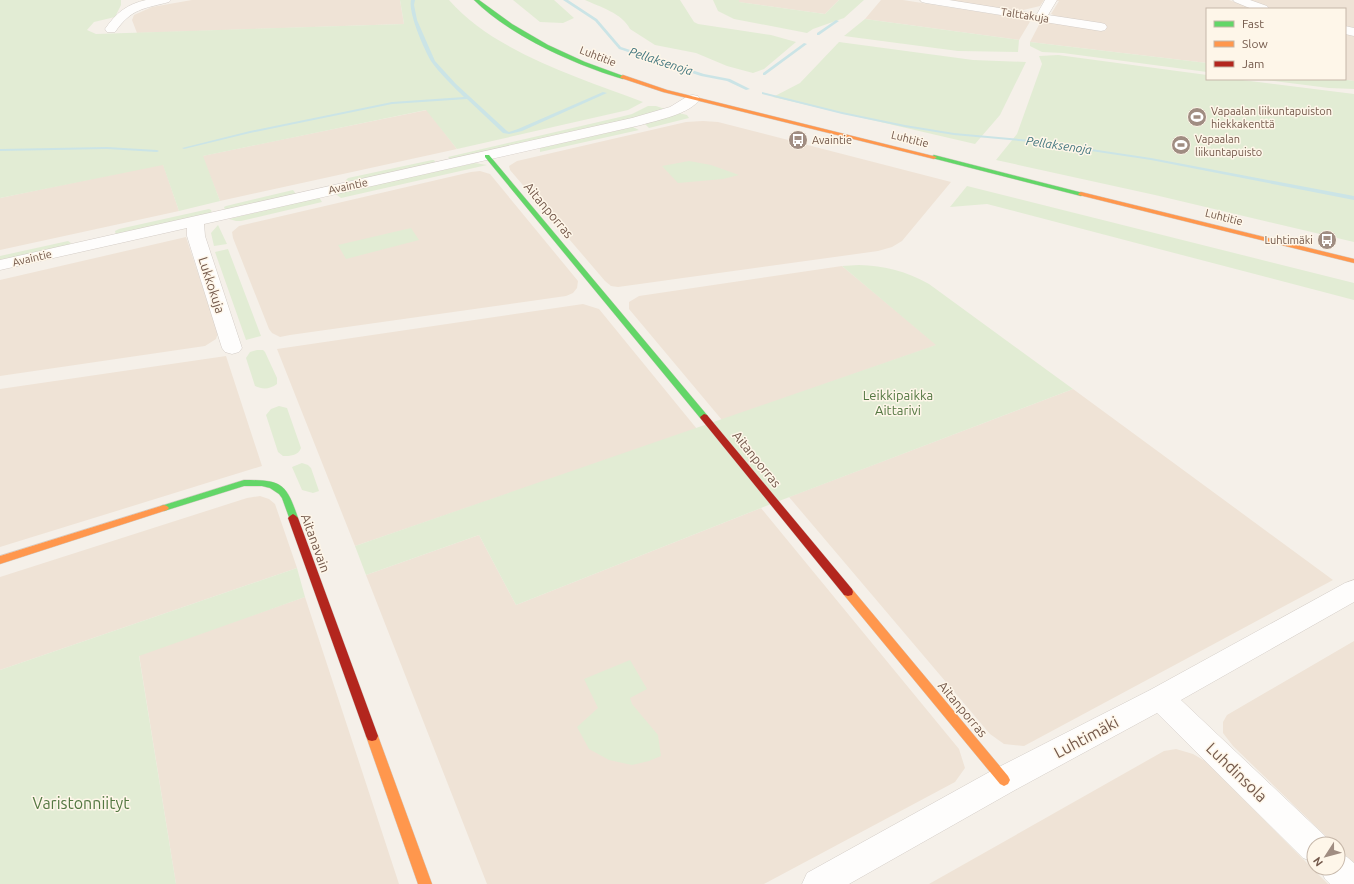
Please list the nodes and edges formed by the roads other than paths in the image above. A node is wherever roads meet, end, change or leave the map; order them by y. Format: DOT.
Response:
graph roads {
  1 [pos="165,0"];
  2 [pos="476,0"];
  3 [pos="926,0"];
  4 [pos="1051,0"];
  5 [pos="1239,0"];
  6 [pos="1260,8"];
  7 [pos="1041,18"];
  8 [pos="1101,27"];
  9 [pos="111,29"];
  10 [pos="693,99"];
  11 [pos="487,156"];
  12 [pos="195,221"];
  13 [pos="1354,261"];
  14 [pos="0,265"];
  15 [pos="232,348"];
  16 [pos="0,560"];
  17 [pos="1354,590"];
  18 [pos="1160,698"];
  19 [pos="1004,780"];
  20 [pos="1306,839"];
  21 [pos="1344,876"];
  22 [pos="425,884"];
  23 [pos="818,884"];
  24 [pos="1352,884"];
  1 -- 9 [label="street"];
  2 -- 10 [label="street, Luhtitie"];
  3 -- 7 [label="street, Talttakuja"];
  4 -- 7 [label="street"];
  5 -- 6 [label="street"];
  7 -- 8 [label="street, Talttakuja"];
  10 -- 11 [label="street, Avaintie"];
  10 -- 13 [label="street, Luhtitie"];
  11 -- 12 [label="street, Avaintie"];
  11 -- 19 [label="street, Aitanporras"];
  12 -- 14 [label="street, Avaintie"];
  12 -- 15 [label="street, Lukkokuja"];
  16 -- 22 [label="street, Aitanavain"];
  17 -- 18 [label="street, Luhtimäki"];
  18 -- 19 [label="street, Luhtimäki"];
  18 -- 20 [label="street, Luhdinsola"];
  19 -- 23 [label="street, Luhtimäki"];
  21 -- 24 [label="street"];
}
